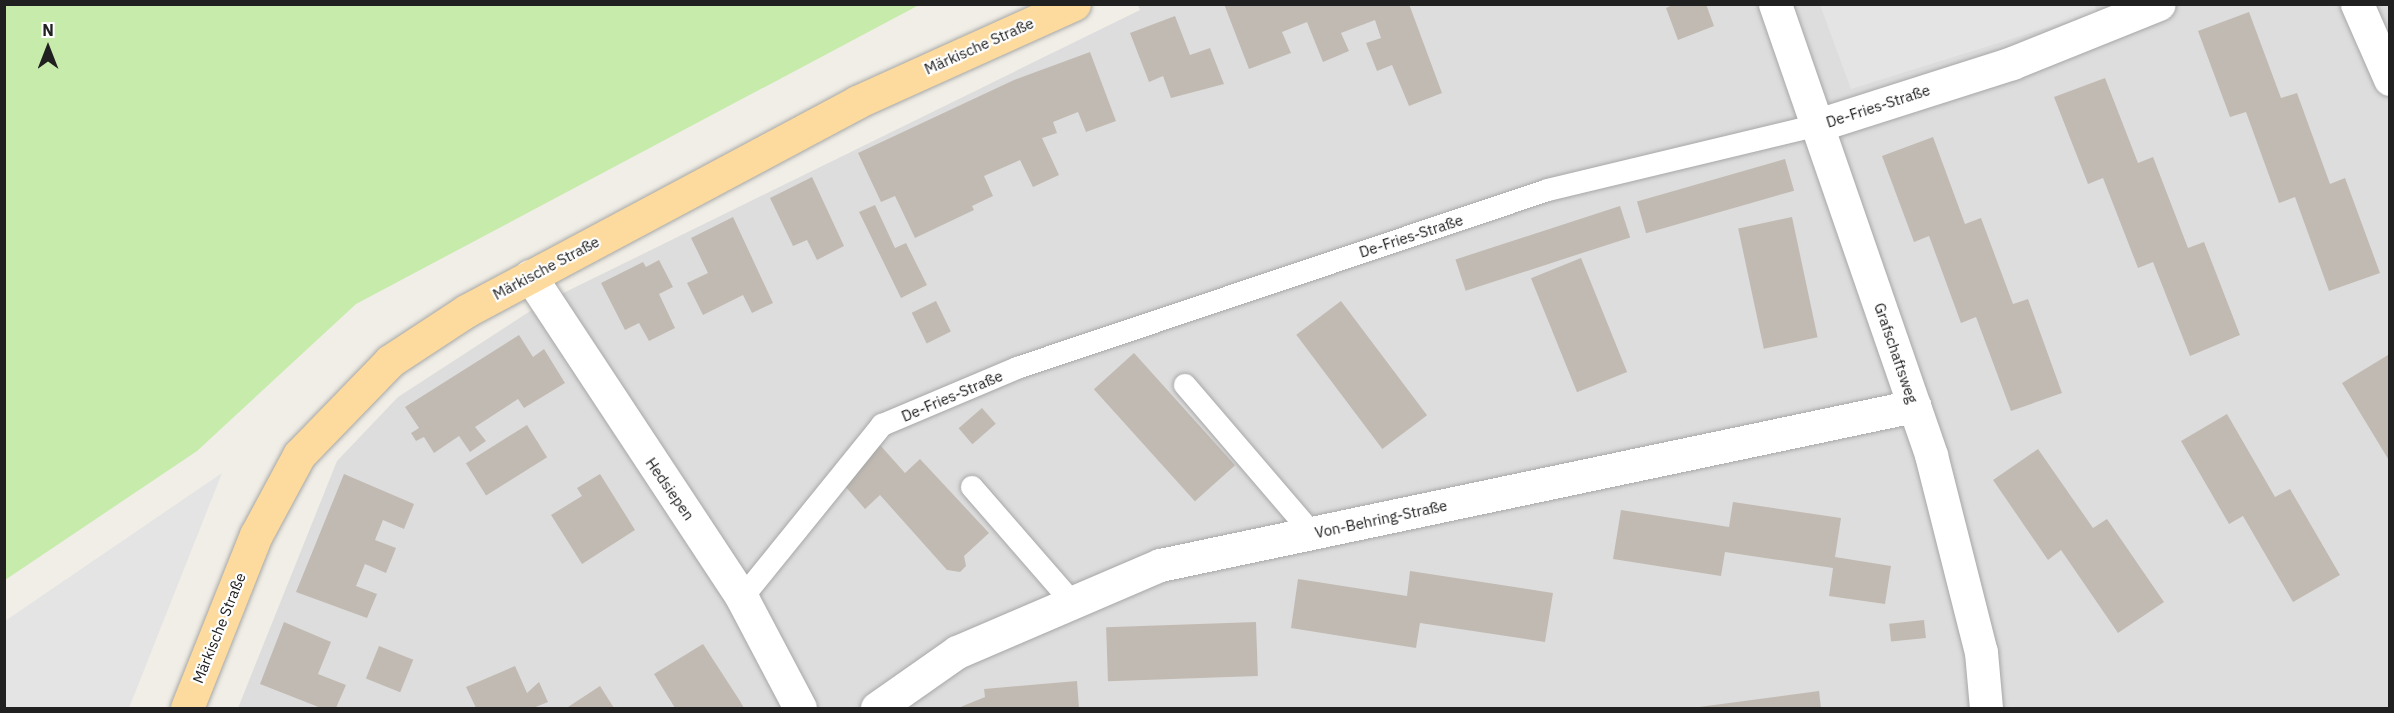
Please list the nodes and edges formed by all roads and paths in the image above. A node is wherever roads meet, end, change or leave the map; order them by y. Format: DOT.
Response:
graph roads {
  1 [pos="1074,4"];
  2 [pos="1775,4"];
  3 [pos="2159,4"];
  4 [pos="2357,4"];
  5 [pos="2390,80"];
  6 [pos="1818,125"];
  7 [pos="530,276"];
  8 [pos="1185,385"];
  9 [pos="1914,406"];
  10 [pos="972,487"];
  11 [pos="1312,533"];
  12 [pos="742,598"];
  13 [pos="1072,602"];
  14 [pos="187,708"];
  15 [pos="800,708"];
  16 [pos="877,708"];
  17 [pos="1986,708"];
  1 -- 7 [label="main road, Märkische Straße"];
  2 -- 6 [label="street, Grafschaftsweg"];
  3 -- 6 [label="street, De-Fries-Straße"];
  4 -- 5 [label="street"];
  6 -- 9 [label="street, Grafschaftsweg"];
  6 -- 12 [label="lane, De-Fries-Straße"];
  7 -- 12 [label="street, Hedsiepen"];
  7 -- 14 [label="main road, Märkische Straße"];
  8 -- 11 [label="lane"];
  9 -- 11 [label="street, Von-Behring-Straße"];
  9 -- 17 [label="street, Grafschaftsweg"];
  10 -- 13 [label="lane"];
  11 -- 13 [label="street, Von-Behring-Straße"];
  12 -- 15 [label="street, Hedsiepen"];
  13 -- 16 [label="street, Von-Behring-Straße"];
}
